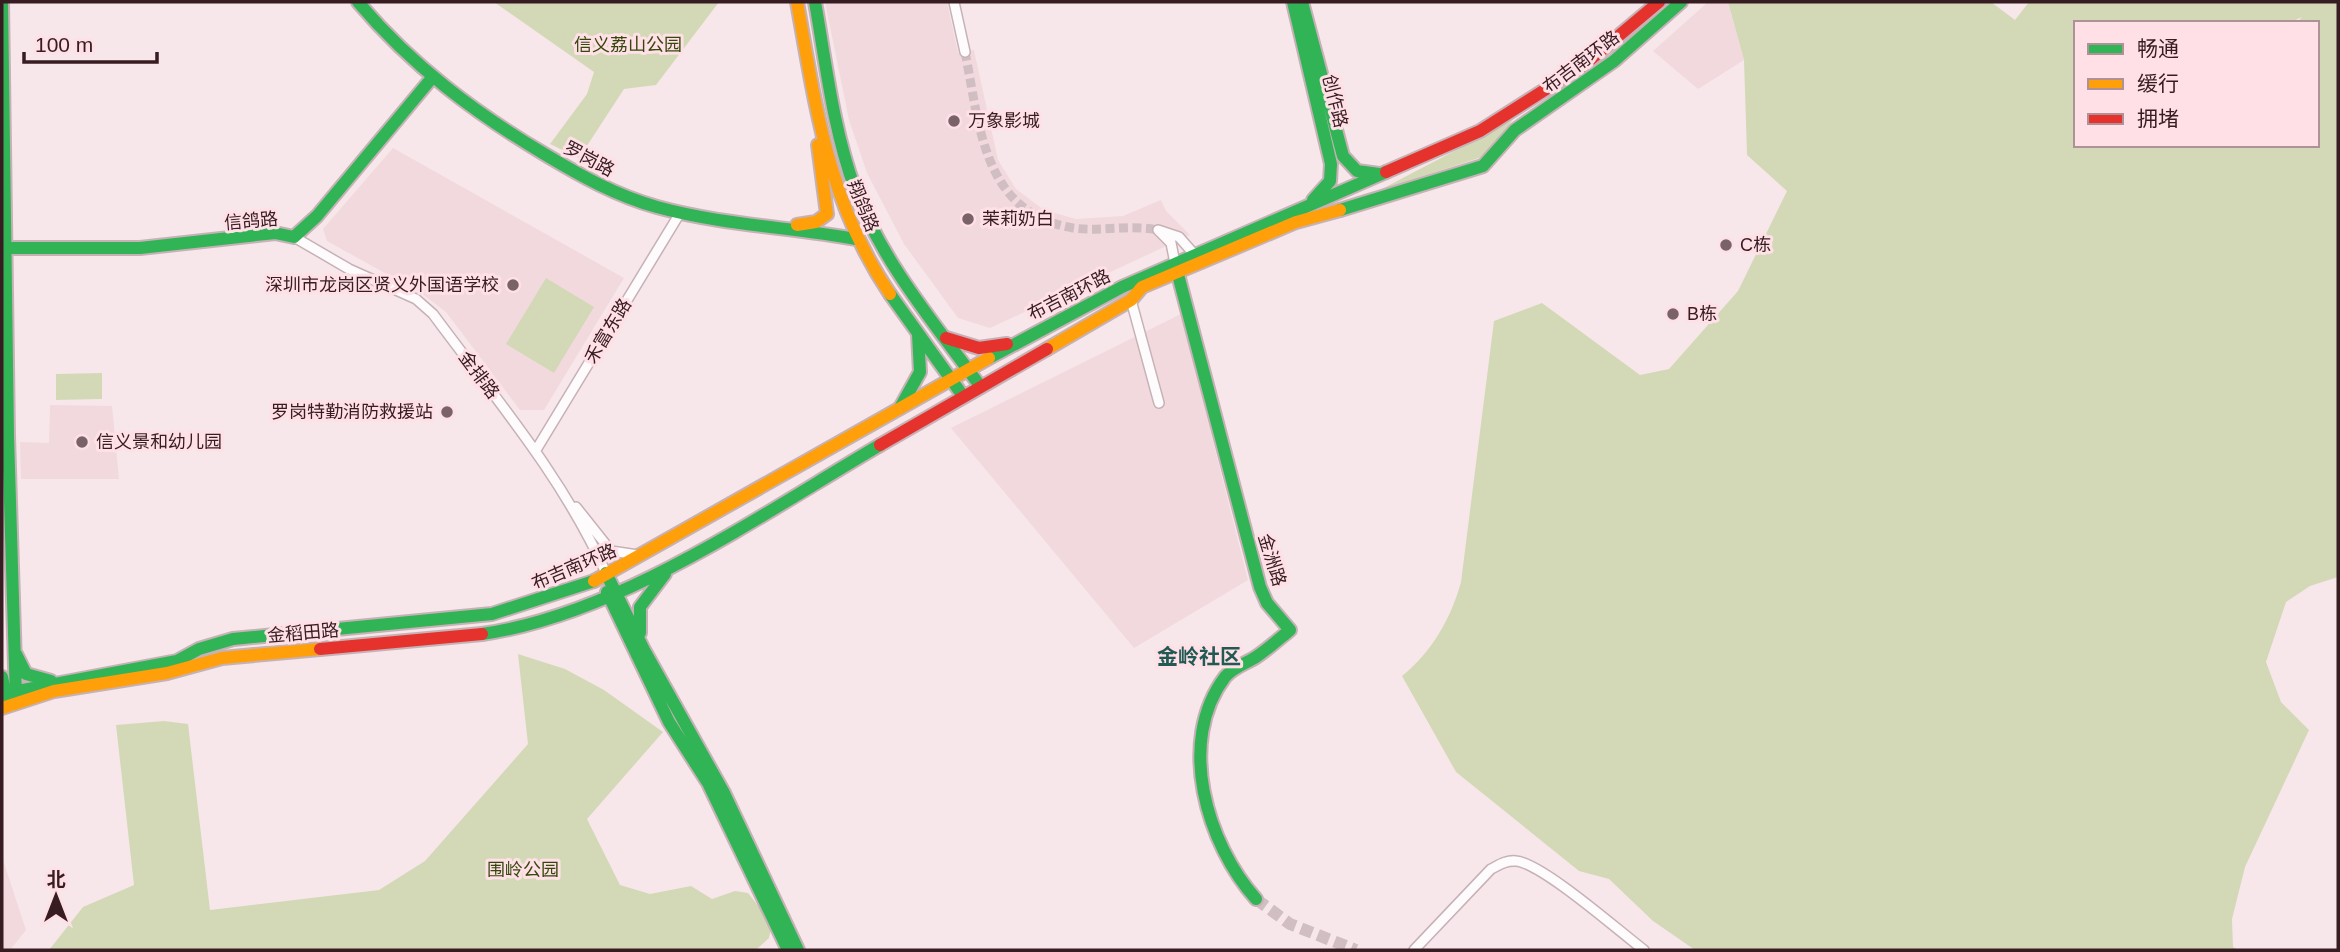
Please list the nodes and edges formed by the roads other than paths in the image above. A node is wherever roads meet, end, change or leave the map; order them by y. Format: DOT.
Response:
graph roads {
  1 [pos="2,2"];
  2 [pos="358,2"];
  3 [pos="797,2"];
  4 [pos="815,2"];
  5 [pos="954,2"];
  6 [pos="1293,2"];
  7 [pos="1302,2"];
  8 [pos="1659,2"];
  9 [pos="1681,2"];
  10 [pos="965,52"];
  11 [pos="2,68"];
  12 [pos="431,79"];
  13 [pos="821,124"];
  14 [pos="1383,174"];
  15 [pos="1310,203"];
  16 [pos="680,213"];
  17 [pos="779,227"];
  18 [pos="294,237"];
  19 [pos="856,239"];
  20 [pos="3,248"];
  21 [pos="1194,254"];
  22 [pos="1176,268"];
  23 [pos="1130,300"];
  24 [pos="918,330"];
  25 [pos="946,338"];
  26 [pos="1016,342"];
  27 [pos="968,370"];
  28 [pos="952,379"];
  29 [pos="980,386"];
  30 [pos="963,396"];
  31 [pos="1158,403"];
  32 [pos="898,411"];
  33 [pos="536,450"];
  34 [pos="571,502"];
  35 [pos="650,552"];
  36 [pos="670,567"];
  37 [pos="606,573"];
  38 [pos="612,596"];
  39 [pos="492,614"];
  40 [pos="14,647"];
  41 [pos="644,650"];
  42 [pos="2,677"];
  43 [pos="60,682"];
  44 [pos="8,700"];
  45 [pos="1256,899"];
  46 [pos="788,950"];
  47 [pos="798,950"];
  48 [pos="1414,950"];
  49 [pos="1644,950"];
  1 -- 11 [label="street"];
  2 -- 12 [label="street, 罗岗路"];
  3 -- 13 [label="street, 翔鸽路"];
  4 -- 25 [label="street, 翔鸽路"];
  5 -- 10 [label="street"];
  6 -- 15 [label="street, 创作路"];
  7 -- 14 [label="street, 创作路"];
  8 -- 14 [label="street, 布吉南环路"];
  9 -- 22 [label="street, 布吉南环路"];
  11 -- 20 [label="street"];
  12 -- 16 [label="street, 罗岗路"];
  12 -- 18 [label="street, 信鸽路"];
  13 -- 17 [label="street"];
  13 -- 19 [label="street, 翔鸽路"];
  14 -- 15 [label="street, 布吉南环路"];
  15 -- 21 [label="street, 布吉南环路"];
  16 -- 17 [label="street, 罗岗路"];
  16 -- 33 [label="street, 禾富东路"];
  17 -- 19 [label="street, 罗岗路"];
  18 -- 20 [label="street, 信鸽路"];
  18 -- 33 [label="street, 金排路"];
  19 -- 24 [label="street, 翔鸽路"];
  20 -- 40 [label="street"];
  21 -- 22 [label="street, 布吉南环路"];
  21 -- 22 [label="street"];
  22 -- 23 [label="street, 布吉南环路"];
  22 -- 26 [label="street, 布吉南环路"];
  22 -- 45 [label="street, 金洲路"];
  23 -- 29 [label="street, 布吉南环路"];
  23 -- 31 [label="street"];
  24 -- 28 [label="street, 翔鸽路"];
  24 -- 32 [label="street"];
  25 -- 26 [label="street"];
  25 -- 27 [label="street, 翔鸽路"];
  26 -- 27 [label="street, 布吉南环路"];
  27 -- 28 [label="street, 布吉南环路"];
  27 -- 29 [label="street, 翔鸽路"];
  28 -- 30 [label="street, 翔鸽路"];
  28 -- 32 [label="street, 布吉南环路"];
  29 -- 30 [label="street, 布吉南环路"];
  30 -- 36 [label="street, 布吉南环路"];
  32 -- 35 [label="street, 布吉南环路"];
  33 -- 34 [label="street, 金排路"];
  34 -- 35 [label="street"];
  34 -- 37 [label="street, 金排路"];
  35 -- 37 [label="street, 布吉南环路"];
  36 -- 38 [label="street, 布吉南环路"];
  36 -- 41 [label="street"];
  37 -- 38 [label="street"];
  37 -- 39 [label="street, 布吉南环路"];
  38 -- 41 [label="street"];
  38 -- 44 [label="street, 金稻田路"];
  38 -- 46 [label="street"];
  39 -- 43 [label="street, 金稻田路"];
  40 -- 43 [label="street"];
  40 -- 44 [label="street"];
  41 -- 47 [label="street"];
  42 -- 44 [label="street"];
  43 -- 44 [label="street, 金稻田路"];
  48 -- 49 [label="street"];
}
